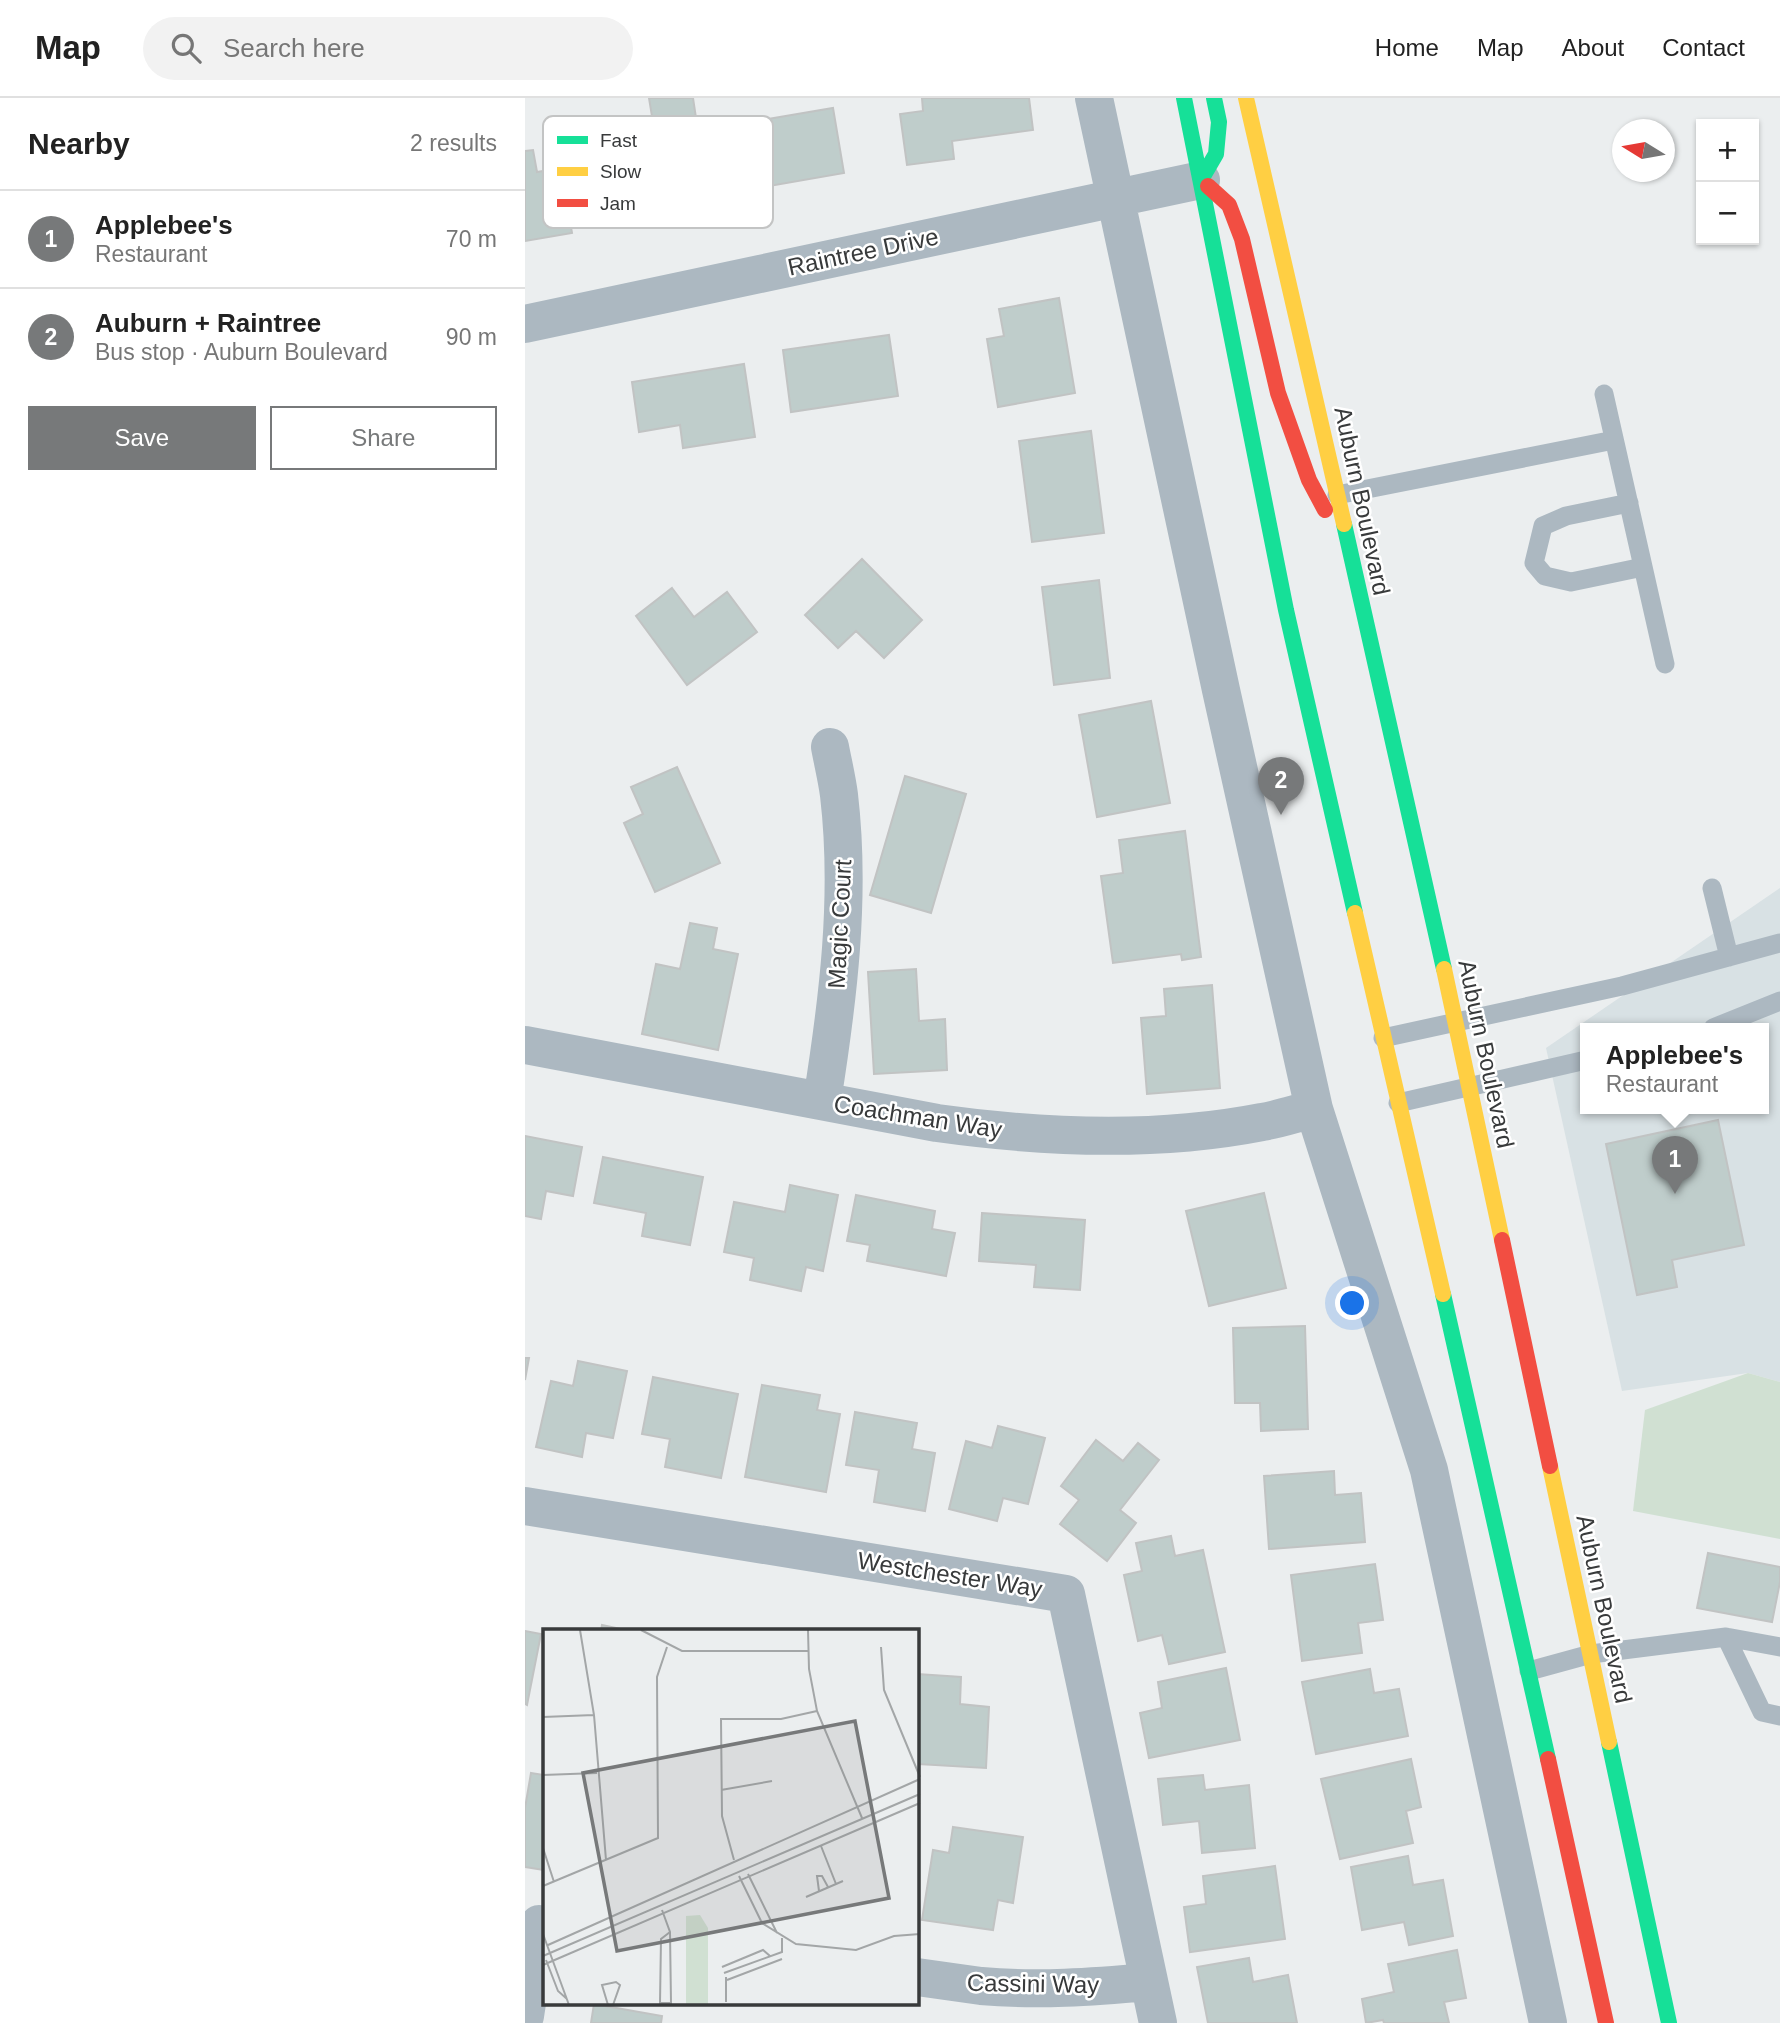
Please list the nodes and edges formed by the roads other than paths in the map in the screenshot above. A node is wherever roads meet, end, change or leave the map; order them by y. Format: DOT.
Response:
graph roads {
  1 [pos="1094,98"];
  2 [pos="1184,98"];
  3 [pos="1214,98"];
  4 [pos="1246,98"];
  5 [pos="1201,180"];
  6 [pos="1116,198"];
  7 [pos="525,324"];
  8 [pos="1604,394"];
  9 [pos="1614,440"];
  10 [pos="1337,495"];
  11 [pos="1629,503"];
  12 [pos="1352,558"];
  13 [pos="1643,567"];
  14 [pos="1665,664"];
  15 [pos="830,747"];
  16 [pos="1712,888"];
  17 [pos="1780,943"];
  18 [pos="1729,957"];
  19 [pos="1780,1002"];
  20 [pos="1456,1022"];
  21 [pos="1726,1023"];
  22 [pos="1383,1038"];
  23 [pos="525,1045"];
  24 [pos="1580,1061"];
  25 [pos="1470,1087"];
  26 [pos="822,1101"];
  27 [pos="1398,1103"];
  28 [pos="1314,1109"];
  29 [pos="525,1506"];
  30 [pos="1726,1637"];
  31 [pos="1780,1647"];
  32 [pos="1591,1654"];
  33 [pos="1529,1671"];
  34 [pos="1780,1716"];
  35 [pos="536,1923"];
  36 [pos="919,1977"];
  37 [pos="1149,1982"];
  38 [pos="525,2016"];
  39 [pos="1157,2023"];
  40 [pos="1548,2023"];
  41 [pos="1606,2023"];
  42 [pos="1669,2023"];
  1 -- 6 [label="street"];
  2 -- 5 [label="main road"];
  3 -- 5 [label="main road"];
  4 -- 10 [label="main road, Auburn Boulevard"];
  5 -- 6 [label="street, Raintree Drive"];
  5 -- 12 [label="main road"];
  5 -- 22 [label="main road"];
  6 -- 7 [label="street, Raintree Drive"];
  6 -- 28 [label="street"];
  8 -- 9 [label="lane"];
  9 -- 10 [label="lane"];
  9 -- 11 [label="lane"];
  10 -- 12 [label="main road, Auburn Boulevard"];
  11 -- 13 [label="lane"];
  11 -- 13 [label="lane"];
  12 -- 20 [label="main road, Auburn Boulevard"];
  13 -- 14 [label="lane"];
  15 -- 26 [label="street, Magic Court"];
  16 -- 18 [label="lane"];
  17 -- 18 [label="lane"];
  18 -- 20 [label="lane"];
  19 -- 21 [label="lane"];
  20 -- 22 [label="lane"];
  20 -- 25 [label="main road, Auburn Boulevard"];
  22 -- 27 [label="main road"];
  23 -- 26 [label="street, Coachman Way"];
  24 -- 25 [label="lane"];
  25 -- 27 [label="lane"];
  25 -- 32 [label="main road, Auburn Boulevard"];
  26 -- 28 [label="street, Coachman Way"];
  27 -- 33 [label="main road"];
  28 -- 40 [label="street"];
  29 -- 37 [label="street, Westchester Way"];
  30 -- 31 [label="lane"];
  30 -- 32 [label="lane"];
  30 -- 34 [label="lane"];
  32 -- 33 [label="lane"];
  32 -- 42 [label="main road, Auburn Boulevard"];
  33 -- 41 [label="main road"];
  35 -- 38 [label="street"];
  36 -- 37 [label="street, Cassini Way"];
  37 -- 39 [label="street, Westchester Way"];
}
